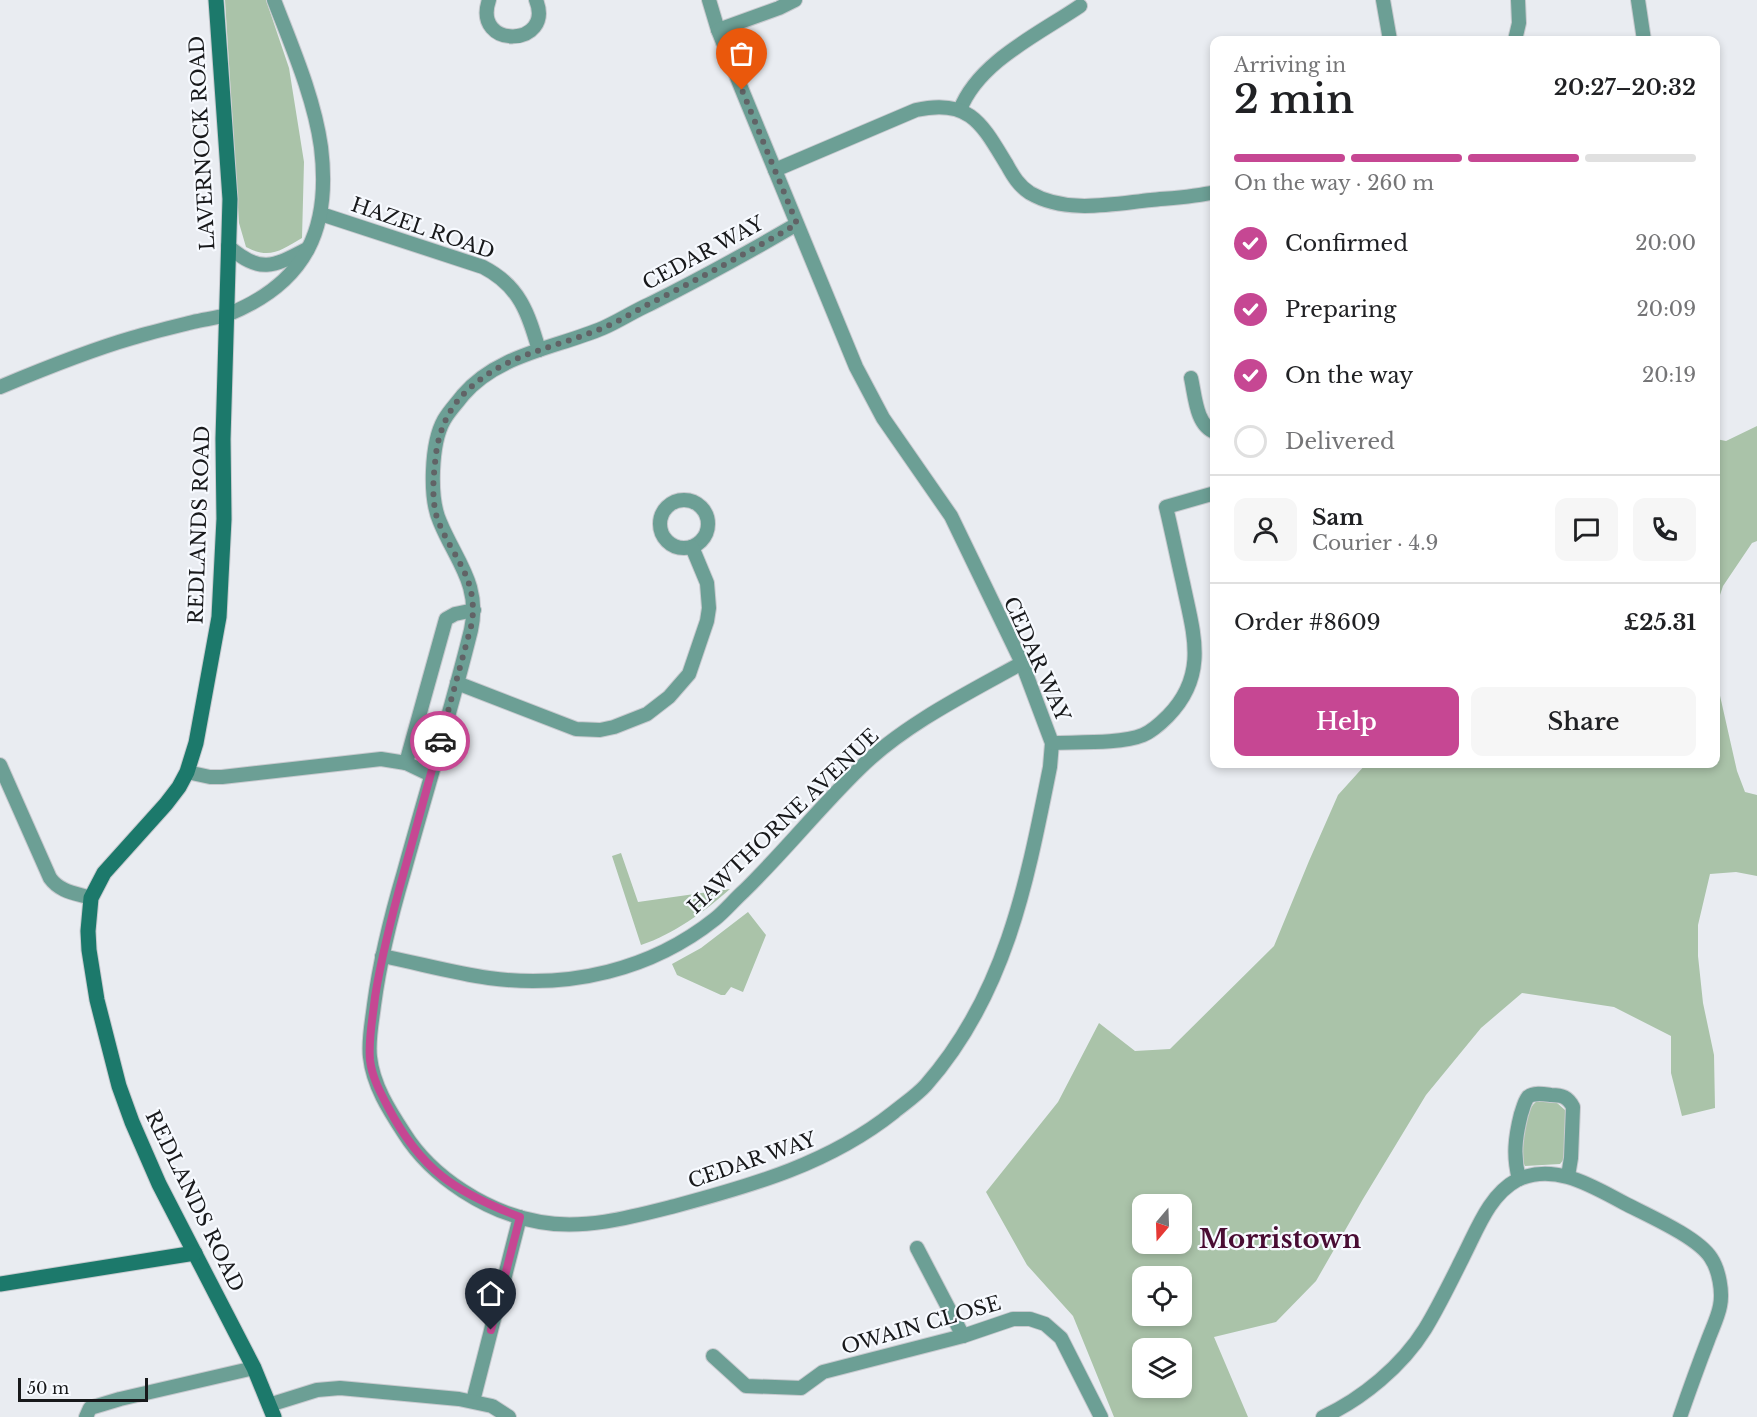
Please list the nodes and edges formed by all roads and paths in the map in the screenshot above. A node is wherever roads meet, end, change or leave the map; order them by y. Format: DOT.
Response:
graph roads {
  1 [pos="216,0"];
  2 [pos="274,0"];
  3 [pos="489,0"];
  4 [pos="536,0"];
  5 [pos="709,0"];
  6 [pos="795,0"];
  7 [pos="1383,0"];
  8 [pos="1518,0"];
  9 [pos="1638,0"];
  10 [pos="1080,6"];
  11 [pos="718,30"];
  12 [pos="1389,36"];
  13 [pos="1516,36"];
  14 [pos="1643,36"];
  15 [pos="960,110"];
  16 [pos="775,170"];
  17 [pos="1210,193"];
  18 [pos="321,214"];
  19 [pos="797,224"];
  20 [pos="228,246"];
  21 [pos="311,247"];
  22 [pos="227,315"];
  23 [pos="539,350"];
  24 [pos="1191,378"];
  25 [pos="0,387"];
  26 [pos="1210,431"];
  27 [pos="1210,494"];
  28 [pos="692,547"];
  29 [pos="474,610"];
  30 [pos="1022,663"];
  31 [pos="457,683"];
  32 [pos="1053,743"];
  33 [pos="406,763"];
  34 [pos="0,765"];
  35 [pos="187,772"];
  36 [pos="431,775"];
  37 [pos="91,898"];
  38 [pos="382,956"];
  39 [pos="1568,1176"];
  40 [pos="1519,1179"];
  41 [pos="520,1217"];
  42 [pos="917,1248"];
  43 [pos="195,1253"];
  44 [pos="0,1284"];
  45 [pos="963,1336"];
  46 [pos="713,1356"];
  47 [pos="254,1368"];
  48 [pos="473,1401"];
  49 [pos="272,1411"];
  50 [pos="86,1417"];
  51 [pos="509,1417"];
  52 [pos="1101,1417"];
  53 [pos="1323,1417"];
  54 [pos="1680,1417"];
  1 -- 20 [label="main road, LAVERNOCK ROAD"];
  2 -- 18 [label="street"];
  3 -- 4 [label="street"];
  5 -- 11 [label="street"];
  6 -- 11 [label="street"];
  7 -- 12 [label="street"];
  8 -- 13 [label="street"];
  9 -- 14 [label="street"];
  10 -- 15 [label="street"];
  11 -- 16 [label="street"];
  15 -- 16 [label="street"];
  15 -- 17 [label="street"];
  16 -- 19 [label="street"];
  18 -- 21 [label="street"];
  18 -- 23 [label="street, HAZEL ROAD"];
  19 -- 23 [label="street, CEDAR WAY"];
  19 -- 30 [label="street, CEDAR WAY"];
  20 -- 21 [label="street"];
  20 -- 22 [label="main road, LAVERNOCK ROAD"];
  21 -- 22 [label="street"];
  22 -- 25 [label="street"];
  22 -- 35 [label="main road, REDLANDS ROAD"];
  23 -- 29 [label="street, CEDAR WAY"];
  24 -- 26 [label="street"];
  27 -- 32 [label="street"];
  28 -- 31 [label="street"];
  29 -- 31 [label="street, CEDAR WAY"];
  29 -- 33 [label="street"];
  30 -- 32 [label="street, CEDAR WAY"];
  30 -- 38 [label="street, HAWTHORNE AVENUE"];
  31 -- 36 [label="street, CEDAR WAY"];
  32 -- 41 [label="street, CEDAR WAY"];
  33 -- 35 [label="street"];
  33 -- 36 [label="street"];
  34 -- 37 [label="street"];
  35 -- 37 [label="main road, REDLANDS ROAD"];
  36 -- 38 [label="street, CEDAR WAY"];
  37 -- 43 [label="main road, REDLANDS ROAD"];
  38 -- 41 [label="street, CEDAR WAY"];
  39 -- 40 [label="street"];
  39 -- 40 [label="street"];
  39 -- 54 [label="street"];
  40 -- 53 [label="street"];
  41 -- 48 [label="street"];
  42 -- 45 [label="street"];
  43 -- 44 [label="main road"];
  43 -- 47 [label="main road, REDLANDS ROAD"];
  45 -- 46 [label="street, OWAIN CLOSE"];
  45 -- 52 [label="street, OWAIN CLOSE"];
  47 -- 49 [label="main road, REDLANDS ROAD"];
  47 -- 50 [label="street"];
  48 -- 49 [label="street"];
  48 -- 51 [label="street"];
}
